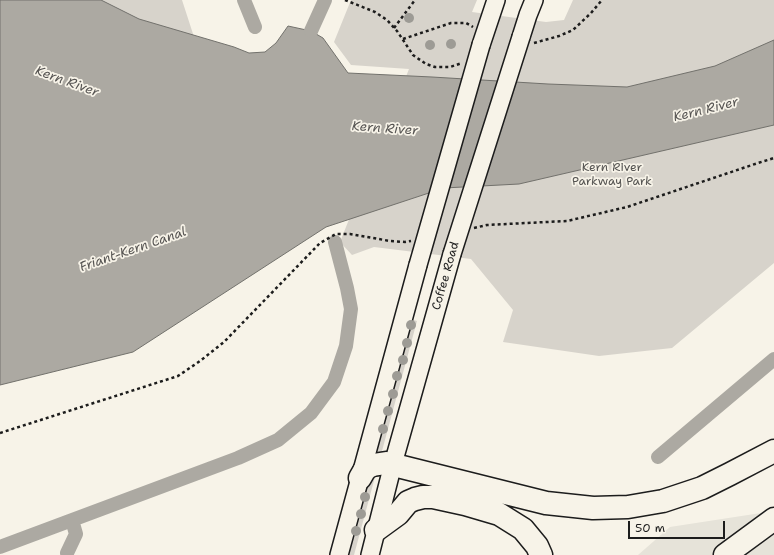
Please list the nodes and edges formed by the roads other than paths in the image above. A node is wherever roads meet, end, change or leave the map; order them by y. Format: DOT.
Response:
graph roads {
  1 [pos="496,0"];
  2 [pos="534,0"];
  3 [pos="774,451"];
  4 [pos="393,464"];
  5 [pos="360,478"];
  6 [pos="774,519"];
  7 [pos="376,530"];
  8 [pos="339,555"];
  9 [pos="370,555"];
  10 [pos="541,555"];
  11 [pos="724,555"];
  1 -- 5 [label="main road, bridge"];
  2 -- 4 [label="main road, Coffee Road, bridge"];
  3 -- 4 [label="highway"];
  4 -- 5 [label="highway"];
  4 -- 7 [label="main road, Coffee Road"];
  5 -- 8 [label="main road"];
  6 -- 11 [label="highway"];
  7 -- 9 [label="main road, Coffee Road"];
  7 -- 10 [label="highway"];
}
